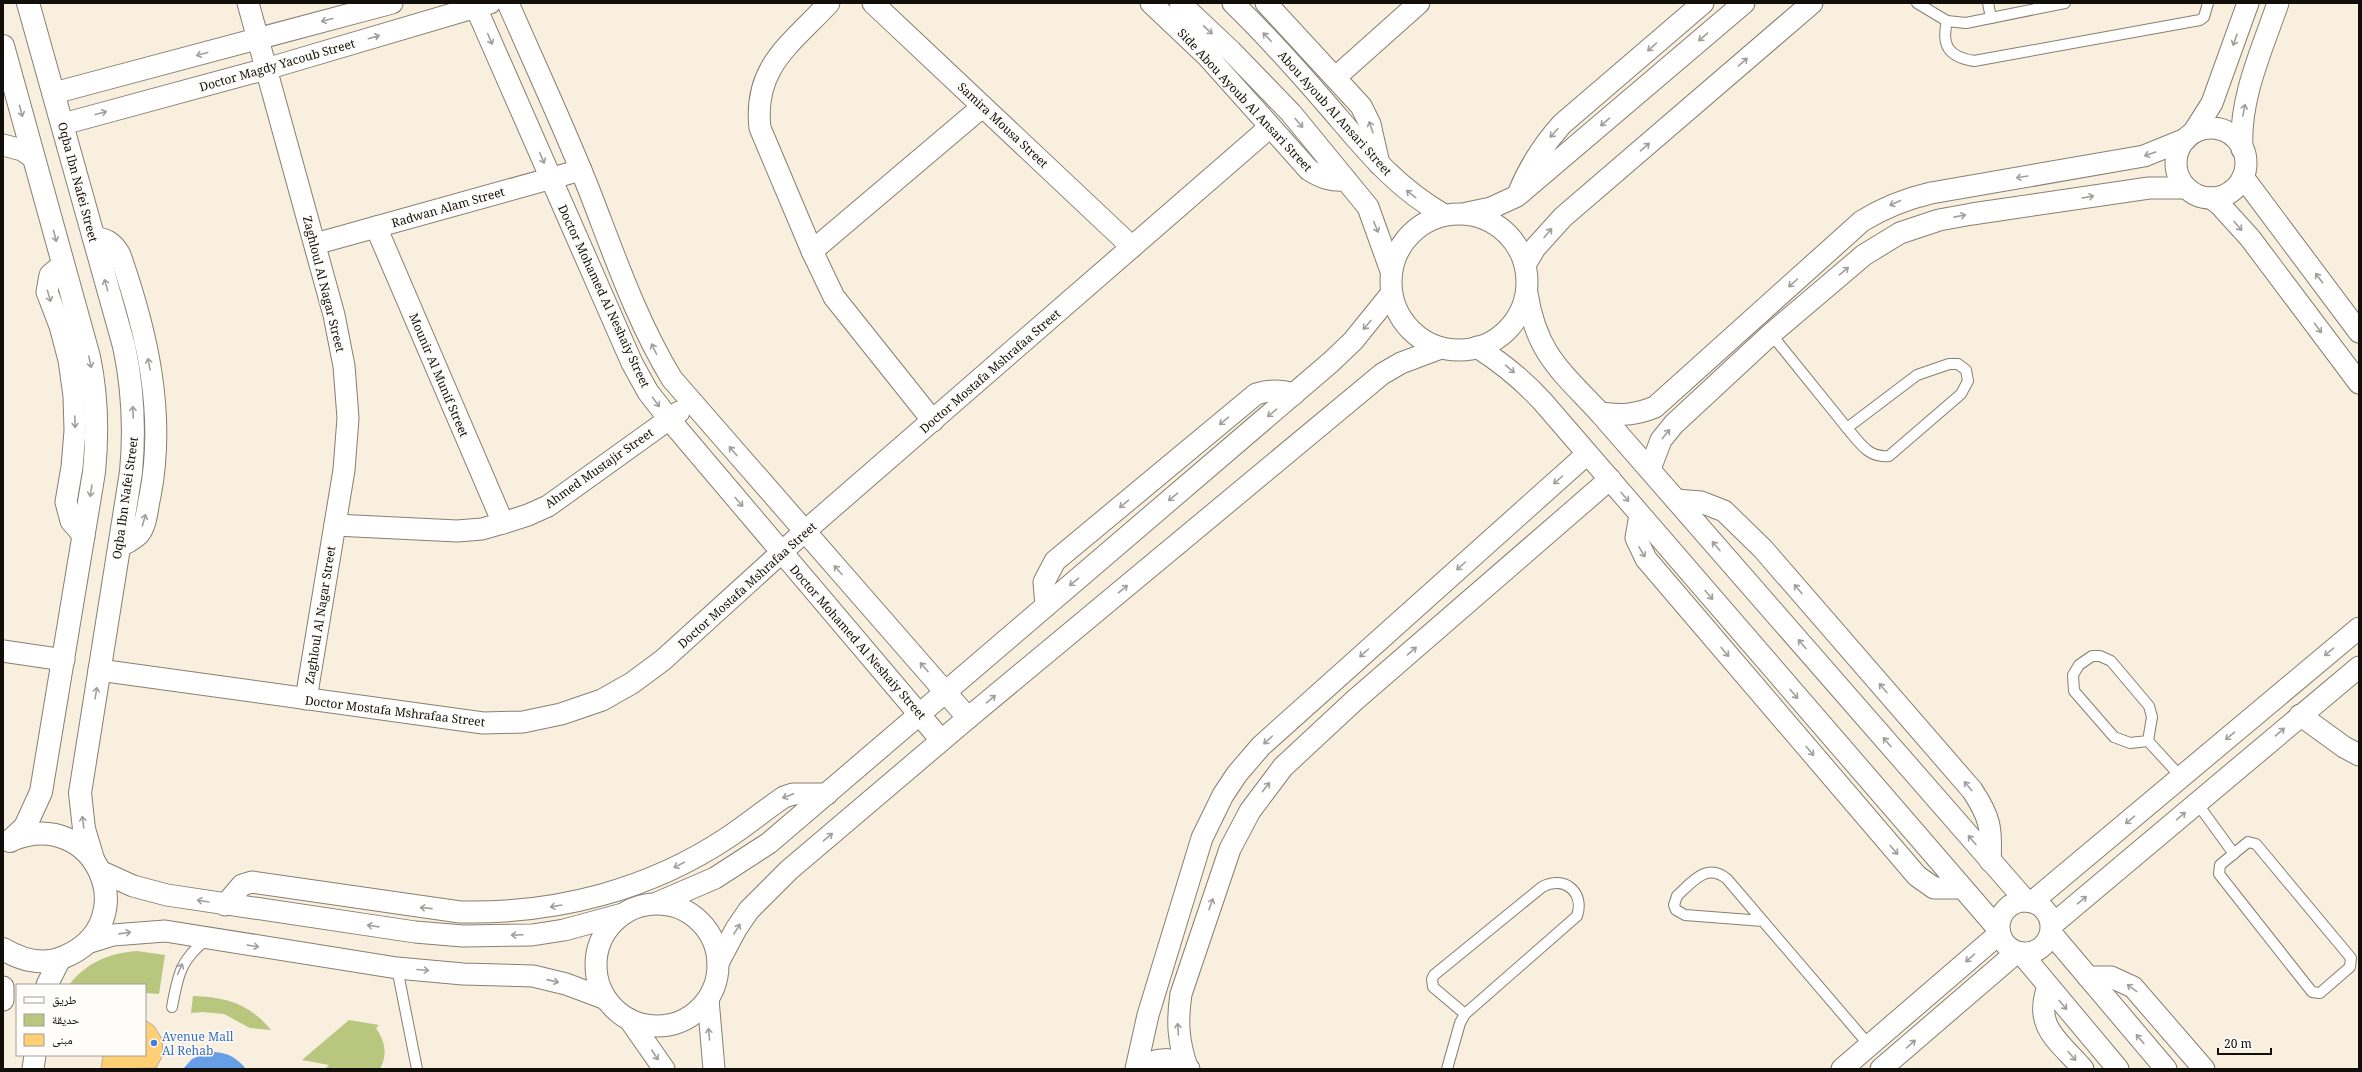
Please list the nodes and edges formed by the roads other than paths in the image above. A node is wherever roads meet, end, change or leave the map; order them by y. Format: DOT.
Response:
graph roads {
  1 [pos="28,3"];
  2 [pos="248,3"];
  3 [pos="392,3"];
  4 [pos="508,3"];
  5 [pos="829,3"];
  6 [pos="873,3"];
  7 [pos="1151,3"];
  8 [pos="1180,3"];
  9 [pos="1233,3"];
  10 [pos="1266,3"];
  11 [pos="1419,3"];
  12 [pos="1703,3"];
  13 [pos="1744,3"];
  14 [pos="1812,3"];
  15 [pos="1917,3"];
  16 [pos="1988,3"];
  17 [pos="2065,3"];
  18 [pos="2208,3"];
  19 [pos="2248,3"];
  20 [pos="2278,3"];
  21 [pos="480,4"];
  22 [pos="2038,6"];
  23 [pos="1991,18"];
  24 [pos="1947,21"];
  25 [pos="258,39"];
  26 [pos="3,46"];
  27 [pos="266,69"];
  28 [pos="1336,77"];
  29 [pos="7,82"];
  30 [pos="54,93"];
  31 [pos="982,107"];
  32 [pos="63,124"];
  33 [pos="1270,128"];
  34 [pos="2190,136"];
  35 [pos="3,145"];
  36 [pos="2242,149"];
  37 [pos="34,158"];
  38 [pos="1379,165"];
  39 [pos="581,170"];
  40 [pos="2243,177"];
  41 [pos="551,179"];
  42 [pos="1346,180"];
  43 [pos="2186,188"];
  44 [pos="1517,196"];
  45 [pos="2211,198"];
  46 [pos="1454,215"];
  47 [pos="376,227"];
  48 [pos="315,244"];
  49 [pos="1132,247"];
  50 [pos="812,251"];
  51 [pos="1525,265"];
  52 [pos="1391,271"];
  53 [pos="1527,293"];
  54 [pos="1391,294"];
  55 [pos="2358,329"];
  56 [pos="1771,334"];
  57 [pos="1478,347"];
  58 [pos="1441,348"];
  59 [pos="2359,383"];
  60 [pos="1294,394"];
  61 [pos="691,403"];
  62 [pos="1600,413"];
  63 [pos="669,419"];
  64 [pos="933,421"];
  65 [pos="1848,428"];
  66 [pos="1588,454"];
  67 [pos="1650,470"];
  68 [pos="1610,479"];
  69 [pos="1676,500"];
  70 [pos="503,523"];
  71 [pos="335,525"];
  72 [pos="804,532"];
  73 [pos="782,553"];
  74 [pos="1046,606"];
  75 [pos="2359,628"];
  76 [pos="3,651"];
  77 [pos="64,660"];
  78 [pos="2359,667"];
  79 [pos="99,670"];
  80 [pos="945,692"];
  81 [pos="306,699"];
  82 [pos="920,713"];
  83 [pos="2300,715"];
  84 [pos="968,718"];
  85 [pos="941,740"];
  86 [pos="2148,740"];
  87 [pos="2359,755"];
  88 [pos="2181,777"];
  89 [pos="827,794"];
  90 [pos="2197,803"];
  91 [pos="6,843"];
  92 [pos="2234,854"];
  93 [pos="1990,860"];
  94 [pos="97,865"];
  95 [pos="2029,901"];
  96 [pos="657,904"];
  97 [pos="225,905"];
  98 [pos="623,914"];
  99 [pos="1763,921"];
  100 [pos="2051,929"];
  101 [pos="1999,932"];
  102 [pos="209,939"];
  103 [pos="87,943"];
  104 [pos="3,949"];
  105 [pos="2019,953"];
  106 [pos="60,959"];
  107 [pos="718,963"];
  108 [pos="397,968"];
  109 [pos="2088,977"];
  110 [pos="48,984"];
  111 [pos="3,987"];
  112 [pos="2048,987"];
  113 [pos="606,999"];
  114 [pos="708,999"];
  115 [pos="3,1000"];
  116 [pos="172,1007"];
  117 [pos="1465,1014"];
  118 [pos="629,1019"];
  119 [pos="1869,1045"];
  120 [pos="35,1056"];
  121 [pos="1188,1068"];
  122 [pos="33,1069"];
  123 [pos="417,1069"];
  124 [pos="664,1069"];
  125 [pos="714,1069"];
  126 [pos="1136,1069"];
  127 [pos="1140,1069"];
  128 [pos="1447,1069"];
  129 [pos="1842,1069"];
  130 [pos="1881,1069"];
  131 [pos="2083,1069"];
  132 [pos="2118,1069"];
  133 [pos="2166,1069"];
  134 [pos="2204,1069"];
  1 -- 30 [label="street, Oqba Ibn Nafei Street"];
  2 -- 25 [label="street, Zaghloul Al Nagar Street"];
  3 -- 25 [label="street, one-way"];
  4 -- 39 [label="street, Doctor Mohamed Al Neshaiy Street"];
  5 -- 50 [label="street"];
  6 -- 31 [label="street, Samira Mousa Street"];
  7 -- 33 [label="street, Side Abou Ayoub Al Ansari Street"];
  8 -- 42 [label="street, one-way"];
  38 -- 9 [label="street, Abou Ayoub Al Ansari Street, one-way"];
  10 -- 28 [label="street"];
  11 -- 28 [label="street"];
  12 -- 44 [label="street, one-way"];
  13 -- 44 [label="street, one-way"];
  51 -- 14 [label="street, one-way"];
  15 -- 24 [label="lane"];
  16 -- 23 [label="lane"];
  17 -- 22 [label="lane"];
  18 -- 24 [label="lane"];
  19 -- 34 [label="street, one-way"];
  36 -- 20 [label="street, one-way"];
  27 -- 21 [label="street, Doctor Magdy Yacoub Street, one-way"];
  21 -- 41 [label="street, Doctor Mohamed Al Neshaiy Street, one-way"];
  22 -- 23 [label="lane"];
  23 -- 24 [label="lane"];
  25 -- 27 [label="street, Zaghloul Al Nagar Street"];
  25 -- 30 [label="street, one-way"];
  26 -- 29 [label="street"];
  32 -- 27 [label="street, Doctor Magdy Yacoub Street, one-way"];
  27 -- 48 [label="street, Zaghloul Al Nagar Street"];
  38 -- 28 [label="street, one-way"];
  29 -- 37 [label="street, one-way"];
  30 -- 32 [label="street, Oqba Ibn Nafei Street"];
  31 -- 49 [label="street, Samira Mousa Street"];
  31 -- 50 [label="street"];
  79 -- 32 [label="street, Oqba Ibn Nafei Street, one-way"];
  33 -- 42 [label="street, Side Abou Ayoub Al Ansari Street"];
  33 -- 49 [label="street, Doctor Mostafa Mshrafaa Street"];
  34 -- 36 [label="street"];
  34 -- 43 [label="street"];
  34 -- 62 [label="street, one-way"];
  35 -- 37 [label="street"];
  36 -- 40 [label="street"];
  37 -- 77 [label="street, one-way"];
  46 -- 38 [label="street, Abou Ayoub Al Ansari Street, one-way"];
  39 -- 41 [label="street, Radwan Alam Street"];
  61 -- 39 [label="street, Doctor Mohamed Al Neshaiy Street, one-way"];
  40 -- 45 [label="street"];
  55 -- 40 [label="street, one-way"];
  41 -- 47 [label="street, Radwan Alam Street"];
  41 -- 63 [label="street, Doctor Mohamed Al Neshaiy Street, one-way"];
  42 -- 52 [label="street, one-way"];
  43 -- 45 [label="street"];
  56 -- 43 [label="street, one-way"];
  44 -- 46 [label="street"];
  45 -- 59 [label="street, one-way"];
  46 -- 51 [label="street"];
  46 -- 52 [label="street"];
  47 -- 48 [label="street, Radwan Alam Street"];
  47 -- 70 [label="street, Mounir Al Munif Street"];
  48 -- 71 [label="street, Zaghloul Al Nagar Street"];
  49 -- 64 [label="street, Doctor Mostafa Mshrafaa Street"];
  50 -- 64 [label="street"];
  51 -- 53 [label="street"];
  52 -- 54 [label="street"];
  53 -- 57 [label="street"];
  53 -- 62 [label="street"];
  54 -- 58 [label="street"];
  54 -- 60 [label="street, one-way"];
  56 -- 65 [label="lane"];
  67 -- 56 [label="street, one-way"];
  57 -- 58 [label="street"];
  57 -- 66 [label="street, one-way"];
  84 -- 58 [label="street, one-way"];
  60 -- 74 [label="street, one-way"];
  60 -- 74 [label="street, one-way"];
  61 -- 63 [label="street, Ahmed Mustajir Street"];
  72 -- 61 [label="street, Doctor Mohamed Al Neshaiy Street, one-way"];
  62 -- 67 [label="street"];
  63 -- 70 [label="street, Ahmed Mustajir Street"];
  63 -- 73 [label="street, Doctor Mohamed Al Neshaiy Street, one-way"];
  64 -- 72 [label="street, Doctor Mostafa Mshrafaa Street"];
  65 -- 65 [label="lane"];
  66 -- 68 [label="street"];
  66 -- 126 [label="street, one-way"];
  67 -- 69 [label="street"];
  68 -- 101 [label="street, one-way"];
  121 -- 68 [label="street, one-way"];
  93 -- 69 [label="street, one-way"];
  93 -- 69 [label="street, one-way"];
  70 -- 71 [label="street, Ahmed Mustajir Street"];
  71 -- 81 [label="street, Zaghloul Al Nagar Street"];
  72 -- 73 [label="street, Doctor Mostafa Mshrafaa Street"];
  80 -- 72 [label="street, Doctor Mohamed Al Neshaiy Street, one-way"];
  73 -- 81 [label="street, Doctor Mostafa Mshrafaa Street"];
  73 -- 82 [label="street, Doctor Mohamed Al Neshaiy Street"];
  74 -- 80 [label="street"];
  75 -- 88 [label="street, one-way"];
  76 -- 77 [label="street"];
  77 -- 91 [label="street"];
  78 -- 83 [label="street"];
  79 -- 81 [label="street, Doctor Mostafa Mshrafaa Street"];
  94 -- 79 [label="street, Oqba Ibn Nafei Street, one-way"];
  80 -- 82 [label="street"];
  80 -- 84 [label="street, Doctor Mohamed Al Neshaiy Street"];
  82 -- 85 [label="street, Doctor Mohamed Al Neshaiy Street"];
  82 -- 89 [label="street"];
  83 -- 87 [label="street"];
  90 -- 83 [label="street, one-way"];
  84 -- 85 [label="street"];
  107 -- 85 [label="street, one-way"];
  86 -- 86 [label="lane"];
  86 -- 88 [label="lane"];
  88 -- 95 [label="street, one-way"];
  89 -- 96 [label="street"];
  89 -- 97 [label="street, one-way"];
  90 -- 92 [label="lane"];
  100 -- 90 [label="street, one-way"];
  91 -- 94 [label="street"];
  92 -- 92 [label="lane"];
  93 -- 95 [label="street"];
  97 -- 94 [label="street, one-way"];
  94 -- 103 [label="street, Oqba Ibn Nafei Street"];
  95 -- 100 [label="street"];
  95 -- 101 [label="street"];
  96 -- 98 [label="street"];
  96 -- 107 [label="street"];
  98 -- 97 [label="street, one-way"];
  98 -- 113 [label="street"];
  99 -- 99 [label="lane"];
  99 -- 119 [label="lane"];
  100 -- 105 [label="street"];
  100 -- 109 [label="street"];
  101 -- 105 [label="street"];
  101 -- 119 [label="street, one-way"];
  103 -- 102 [label="street, one-way"];
  102 -- 108 [label="street, one-way"];
  116 -- 102 [label="lane, one-way"];
  103 -- 106 [label="street, Oqba Ibn Nafei Street"];
  104 -- 106 [label="street, Oqba Ibn Nafei Street"];
  105 -- 112 [label="street"];
  130 -- 105 [label="street, one-way"];
  106 -- 110 [label="street"];
  107 -- 114 [label="street"];
  108 -- 113 [label="street, one-way"];
  108 -- 123 [label="lane"];
  133 -- 109 [label="street, one-way"];
  134 -- 109 [label="street, one-way"];
  111 -- 115 [label="street"];
  112 -- 131 [label="street, one-way"];
  112 -- 132 [label="street, one-way"];
  113 -- 118 [label="street"];
  114 -- 118 [label="street"];
  125 -- 114 [label="street, one-way"];
  117 -- 117 [label="lane"];
  117 -- 128 [label="lane"];
  118 -- 124 [label="street, one-way"];
  119 -- 129 [label="street"];
  120 -- 122 [label="street"];
  121 -- 127 [label="street"];
}
